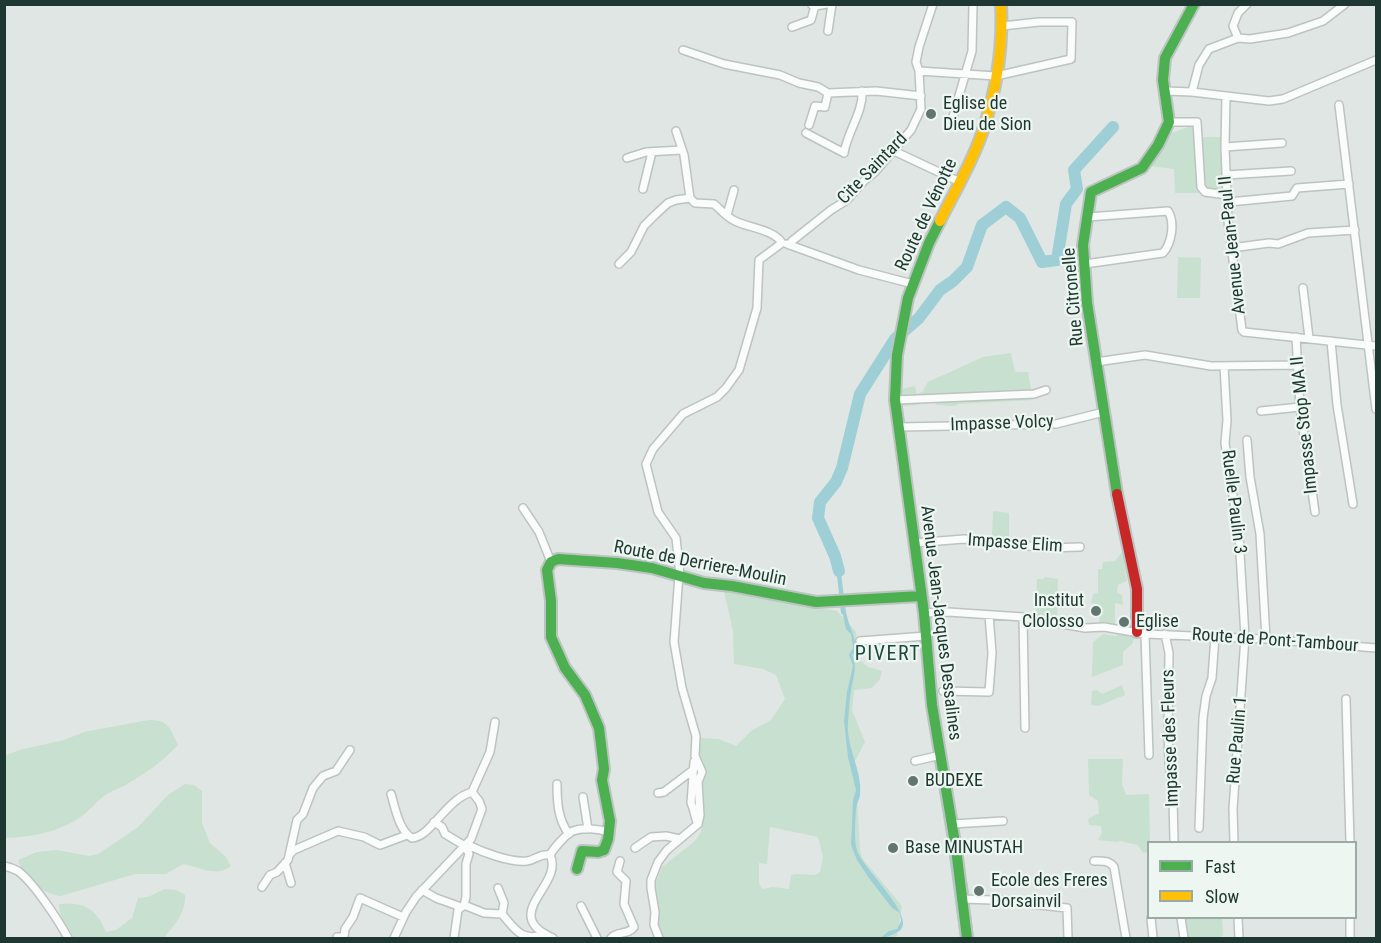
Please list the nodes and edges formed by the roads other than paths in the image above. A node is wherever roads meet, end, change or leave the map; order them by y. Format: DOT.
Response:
graph roads {
  1 [pos="827,4"];
  2 [pos="832,4"];
  3 [pos="933,4"];
  4 [pos="973,4"];
  5 [pos="1001,4"];
  6 [pos="1194,4"];
  7 [pos="1247,4"];
  8 [pos="1345,4"];
  9 [pos="814,5"];
  10 [pos="1002,26"];
  11 [pos="792,27"];
  12 [pos="828,31"];
  13 [pos="1238,38"];
  14 [pos="683,50"];
  15 [pos="1377,60"];
  16 [pos="919,71"];
  17 [pos="967,73"];
  18 [pos="996,76"];
  19 [pos="862,91"];
  20 [pos="1166,91"];
  21 [pos="1192,92"];
  22 [pos="828,93"];
  23 [pos="921,96"];
  24 [pos="1226,96"];
  25 [pos="1340,105"];
  26 [pos="952,120"];
  27 [pos="1169,122"];
  28 [pos="809,124"];
  29 [pos="676,130"];
  30 [pos="806,133"];
  31 [pos="1282,143"];
  32 [pos="1225,147"];
  33 [pos="682,150"];
  34 [pos="894,151"];
  35 [pos="652,152"];
  36 [pos="627,158"];
  37 [pos="1292,171"];
  38 [pos="1226,175"];
  39 [pos="960,182"];
  40 [pos="1349,184"];
  41 [pos="643,189"];
  42 [pos="734,190"];
  43 [pos="690,198"];
  44 [pos="1228,198"];
  45 [pos="727,215"];
  46 [pos="1088,217"];
  47 [pos="1355,230"];
  48 [pos="782,243"];
  49 [pos="790,244"];
  50 [pos="1231,248"];
  51 [pos="619,264"];
  52 [pos="1084,264"];
  53 [pos="913,284"];
  54 [pos="1303,288"];
  55 [pos="905,310"];
  56 [pos="1296,337"];
  57 [pos="1309,338"];
  58 [pos="1331,341"];
  59 [pos="1373,346"];
  60 [pos="1096,362"];
  61 [pos="1299,365"];
  62 [pos="1224,366"];
  63 [pos="1046,390"];
  64 [pos="1376,394"];
  65 [pos="895,400"];
  66 [pos="1300,407"];
  67 [pos="1377,408"];
  68 [pos="1261,411"];
  69 [pos="1104,412"];
  70 [pos="898,427"];
  71 [pos="1247,440"];
  72 [pos="1353,504"];
  73 [pos="523,508"];
  74 [pos="1315,512"];
  75 [pos="914,543"];
  76 [pos="1080,547"];
  77 [pos="551,562"];
  78 [pos="680,575"];
  79 [pos="921,596"];
  80 [pos="924,613"];
  81 [pos="989,615"];
  82 [pos="1023,617"];
  83 [pos="1141,633"];
  84 [pos="1165,634"];
  85 [pos="926,636"];
  86 [pos="1215,636"];
  87 [pos="1245,637"];
  88 [pos="1266,639"];
  89 [pos="860,641"];
  90 [pos="1377,648"];
  91 [pos="943,691"];
  92 [pos="1346,699"];
  93 [pos="495,722"];
  94 [pos="1025,728"];
  95 [pos="350,750"];
  96 [pos="940,755"];
  97 [pos="1149,755"];
  98 [pos="695,756"];
  99 [pos="915,761"];
  100 [pos="695,768"];
  101 [pos="557,784"];
  102 [pos="472,792"];
  103 [pos="658,793"];
  104 [pos="391,794"];
  105 [pos="583,797"];
  106 [pos="1003,821"];
  107 [pos="434,822"];
  108 [pos="698,824"];
  109 [pos="952,824"];
  110 [pos="1199,828"];
  111 [pos="588,830"];
  112 [pos="608,832"];
  113 [pos="569,834"];
  114 [pos="407,835"];
  115 [pos="680,839"];
  116 [pos="1174,841"];
  117 [pos="1234,841"];
  118 [pos="1350,841"];
  119 [pos="466,845"];
  120 [pos="635,848"];
  121 [pos="290,854"];
  122 [pos="550,855"];
  123 [pos="620,861"];
  124 [pos="1094,861"];
  125 [pos="285,863"];
  126 [pos="4,866"];
  127 [pos="577,869"];
  128 [pos="291,883"];
  129 [pos="262,887"];
  130 [pos="498,888"];
  131 [pos="422,890"];
  132 [pos="963,898"];
  133 [pos="462,906"];
  134 [pos="581,906"];
  135 [pos="502,914"];
  136 [pos="403,917"];
  137 [pos="1150,919"];
  138 [pos="1181,919"];
  139 [pos="1238,919"];
  140 [pos="1350,919"];
  141 [pos="544,934"];
  142 [pos="338,937"];
  143 [pos="396,938"];
  144 [pos="68,939"];
  145 [pos="454,939"];
  146 [pos="553,939"];
  147 [pos="597,939"];
  148 [pos="611,939"];
  149 [pos="658,939"];
  150 [pos="967,939"];
  151 [pos="1068,939"];
  152 [pos="1125,939"];
  153 [pos="1153,939"];
  154 [pos="1184,939"];
  155 [pos="1239,939"];
  156 [pos="1350,939"];
  1 -- 9 [label="street"];
  2 -- 12 [label="street"];
  3 -- 16 [label="street, Cite Saintard"];
  4 -- 17 [label="street"];
  5 -- 10 [label="street, Route de Vénotte"];
  6 -- 20 [label="street"];
  7 -- 13 [label="street"];
  8 -- 13 [label="street"];
  9 -- 11 [label="street"];
  10 -- 18 [label="street, Route de Vénotte"];
  10 -- 18 [label="street"];
  13 -- 21 [label="street"];
  14 -- 22 [label="street"];
  15 -- 24 [label="street"];
  16 -- 17 [label="street"];
  16 -- 23 [label="street, Cite Saintard"];
  17 -- 18 [label="street"];
  17 -- 26 [label="street"];
  18 -- 39 [label="street, Route de Vénotte"];
  19 -- 22 [label="street"];
  19 -- 23 [label="street"];
  19 -- 30 [label="street"];
  20 -- 21 [label="street"];
  20 -- 27 [label="street"];
  21 -- 24 [label="street"];
  22 -- 28 [label="street"];
  23 -- 34 [label="street, Cite Saintard"];
  24 -- 32 [label="street, Avenue Jean-Paul II"];
  25 -- 40 [label="street"];
  27 -- 44 [label="street"];
  27 -- 46 [label="street, Rue Citronelle"];
  29 -- 33 [label="street"];
  31 -- 32 [label="street"];
  32 -- 38 [label="street, Avenue Jean-Paul II"];
  33 -- 35 [label="street"];
  33 -- 43 [label="street"];
  34 -- 39 [label="street"];
  34 -- 49 [label="street, Cite Saintard"];
  35 -- 36 [label="street"];
  35 -- 41 [label="street"];
  37 -- 38 [label="street"];
  38 -- 44 [label="street, Avenue Jean-Paul II"];
  39 -- 53 [label="street, Route de Vénotte"];
  40 -- 44 [label="street"];
  40 -- 47 [label="street"];
  42 -- 45 [label="street"];
  43 -- 45 [label="street"];
  43 -- 51 [label="street"];
  44 -- 50 [label="street, Avenue Jean-Paul II"];
  45 -- 48 [label="street"];
  46 -- 52 [label="street, Rue Citronelle"];
  46 -- 52 [label="street"];
  47 -- 50 [label="street"];
  47 -- 59 [label="street"];
  48 -- 49 [label="street"];
  48 -- 78 [label="street"];
  49 -- 53 [label="street"];
  50 -- 56 [label="street, Avenue Jean-Paul II"];
  52 -- 60 [label="street, Rue Citronelle"];
  53 -- 55 [label="street, Route de Vénotte"];
  54 -- 57 [label="street"];
  55 -- 65 [label="street, Avenue Jean-Jacques Dessalines"];
  56 -- 57 [label="street, Avenue Jean-Paul II"];
  56 -- 61 [label="street, Impasse Stop MA II"];
  57 -- 58 [label="street, Avenue Jean-Paul II"];
  58 -- 59 [label="street, Avenue Jean-Paul II"];
  58 -- 72 [label="street"];
  59 -- 64 [label="street"];
  60 -- 62 [label="street"];
  60 -- 69 [label="street, Rue Citronelle"];
  61 -- 62 [label="street"];
  61 -- 66 [label="street, Impasse Stop MA II"];
  62 -- 87 [label="street, Ruelle Paulin 3"];
  63 -- 65 [label="street"];
  64 -- 67 [label="street"];
  65 -- 70 [label="street, Avenue Jean-Jacques Dessalines"];
  66 -- 68 [label="street"];
  66 -- 74 [label="street, Impasse Stop MA II"];
  69 -- 70 [label="street, Impasse Volcy"];
  69 -- 83 [label="street, Rue Citronelle"];
  70 -- 75 [label="street, Avenue Jean-Jacques Dessalines"];
  71 -- 88 [label="street"];
  73 -- 77 [label="street"];
  75 -- 76 [label="street, Impasse Elim"];
  75 -- 79 [label="street, Avenue Jean-Jacques Dessalines"];
  77 -- 78 [label="street, Route de Derriere-Moulin"];
  77 -- 112 [label="street"];
  78 -- 79 [label="street, Route de Derriere-Moulin"];
  78 -- 98 [label="street"];
  79 -- 80 [label="street, Avenue Jean-Jacques Dessalines"];
  80 -- 81 [label="street, Route de Pont-Tambour"];
  80 -- 85 [label="street, Avenue Jean-Jacques Dessalines"];
  81 -- 82 [label="street, Route de Pont-Tambour"];
  81 -- 91 [label="street"];
  82 -- 83 [label="street, Route de Pont-Tambour"];
  82 -- 94 [label="street"];
  83 -- 84 [label="street, Route de Pont-Tambour"];
  83 -- 97 [label="street"];
  84 -- 86 [label="street, Route de Pont-Tambour"];
  84 -- 116 [label="street, Impasse des Fleurs"];
  85 -- 89 [label="street"];
  85 -- 96 [label="street, Avenue Jean-Jacques Dessalines"];
  86 -- 87 [label="street, Route de Pont-Tambour"];
  86 -- 110 [label="street"];
  87 -- 88 [label="street, Route de Pont-Tambour"];
  87 -- 117 [label="street, Rue Paulin 1"];
  88 -- 90 [label="street, Route de Pont-Tambour"];
  92 -- 118 [label="street"];
  93 -- 102 [label="street"];
  95 -- 121 [label="street"];
  96 -- 99 [label="street"];
  96 -- 109 [label="street, Avenue Jean-Jacques Dessalines"];
  98 -- 100 [label="street"];
  98 -- 108 [label="street"];
  100 -- 103 [label="street"];
  100 -- 108 [label="street"];
  101 -- 113 [label="street"];
  102 -- 107 [label="street"];
  102 -- 119 [label="street"];
  104 -- 114 [label="street"];
  105 -- 111 [label="street"];
  106 -- 109 [label="street"];
  107 -- 114 [label="street"];
  107 -- 119 [label="street"];
  108 -- 115 [label="street"];
  109 -- 132 [label="street, Avenue Jean-Jacques Dessalines"];
  111 -- 112 [label="street"];
  111 -- 113 [label="street"];
  112 -- 127 [label="street"];
  113 -- 122 [label="street"];
  114 -- 121 [label="street"];
  115 -- 120 [label="street"];
  115 -- 149 [label="street"];
  119 -- 122 [label="street"];
  119 -- 131 [label="street"];
  119 -- 133 [label="street"];
  121 -- 125 [label="street"];
  122 -- 141 [label="street"];
  123 -- 148 [label="street"];
  124 -- 152 [label="street"];
  125 -- 128 [label="street"];
  125 -- 129 [label="street"];
  126 -- 144 [label="street"];
  130 -- 135 [label="street"];
  131 -- 133 [label="street"];
  131 -- 136 [label="street"];
  132 -- 150 [label="street, Avenue Jean-Jacques Dessalines"];
  132 -- 151 [label="street"];
  133 -- 135 [label="street"];
  133 -- 145 [label="street"];
  134 -- 147 [label="street"];
  135 -- 141 [label="street"];
  136 -- 142 [label="street"];
  136 -- 143 [label="street"];
  137 -- 153 [label="street"];
  138 -- 154 [label="street"];
  139 -- 155 [label="street"];
  140 -- 156 [label="street"];
  141 -- 146 [label="street"];
}
